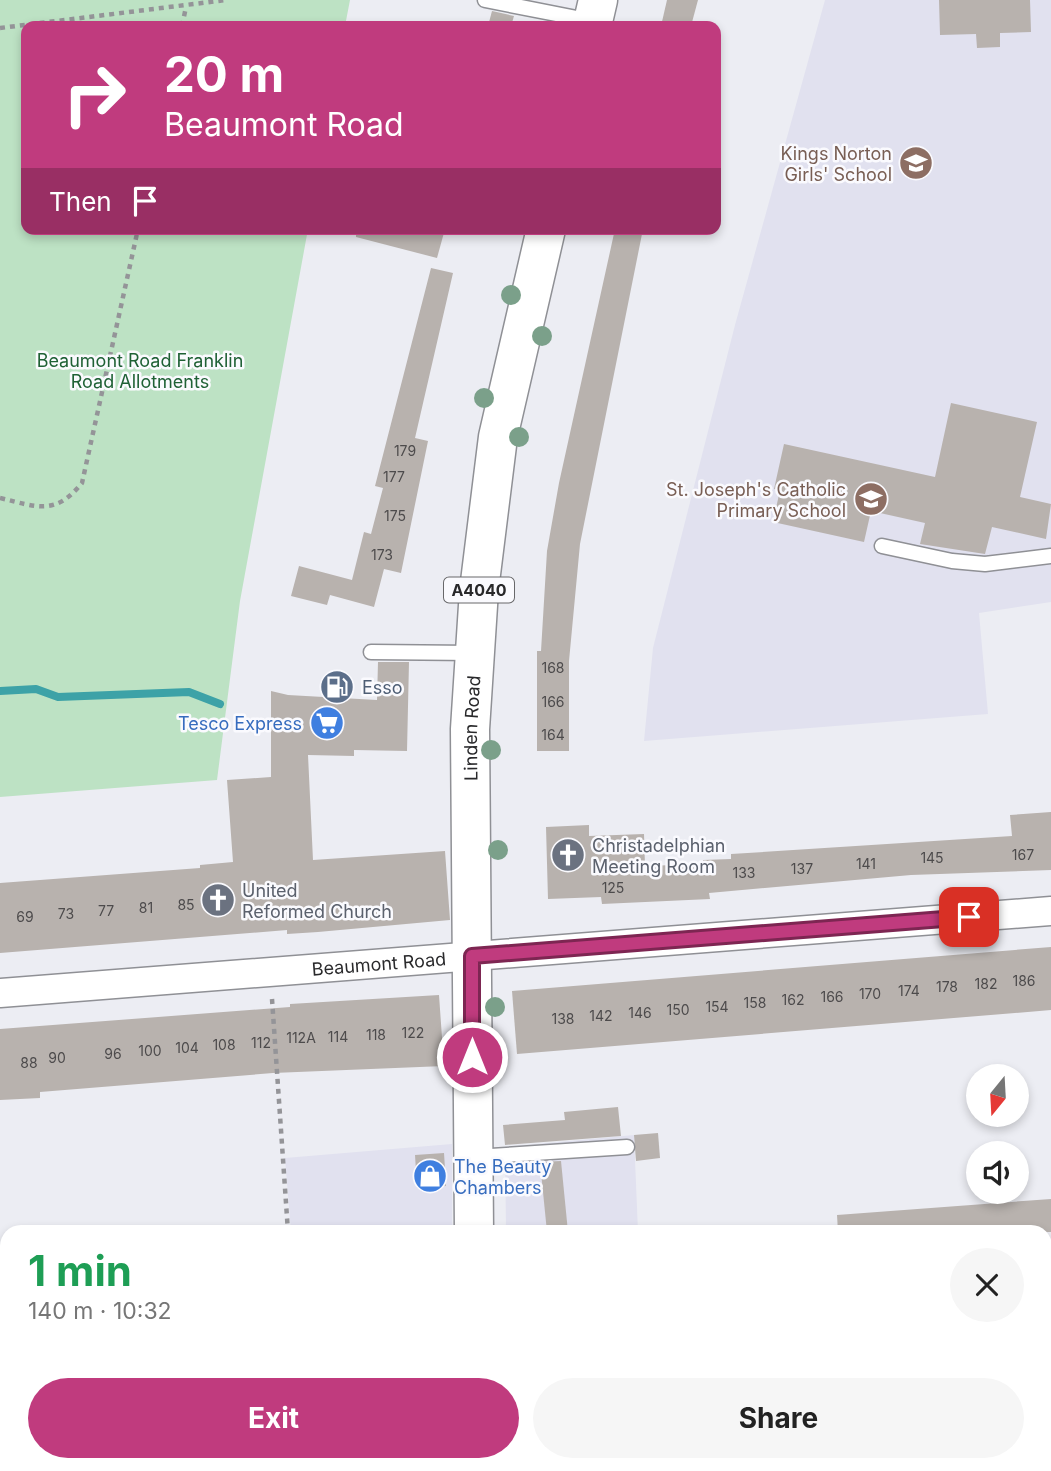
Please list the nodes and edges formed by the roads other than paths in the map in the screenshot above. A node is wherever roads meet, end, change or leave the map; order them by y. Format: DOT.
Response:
graph roads {
  1 [pos="485,0"];
  2 [pos="595,16"];
  3 [pos="545,235"];
  4 [pos="882,545"];
  5 [pos="1051,556"];
  6 [pos="371,652"];
  7 [pos="473,653"];
  8 [pos="1051,911"];
  9 [pos="472,956"];
  10 [pos="0,993"];
  11 [pos="627,1147"];
  12 [pos="474,1157"];
  13 [pos="474,1225"];
  1 -- 2 [label="lane"];
  3 -- 7 [label="main road, Linden Road / A4040"];
  4 -- 5 [label="lane"];
  6 -- 7 [label="lane"];
  7 -- 9 [label="main road, Linden Road / A4040"];
  8 -- 9 [label="street, Beaumont Road"];
  9 -- 10 [label="street, Beaumont Road"];
  9 -- 12 [label="main road, Linden Road / A4040"];
  11 -- 12 [label="lane"];
  12 -- 13 [label="main road, Linden Road / A4040"];
}
